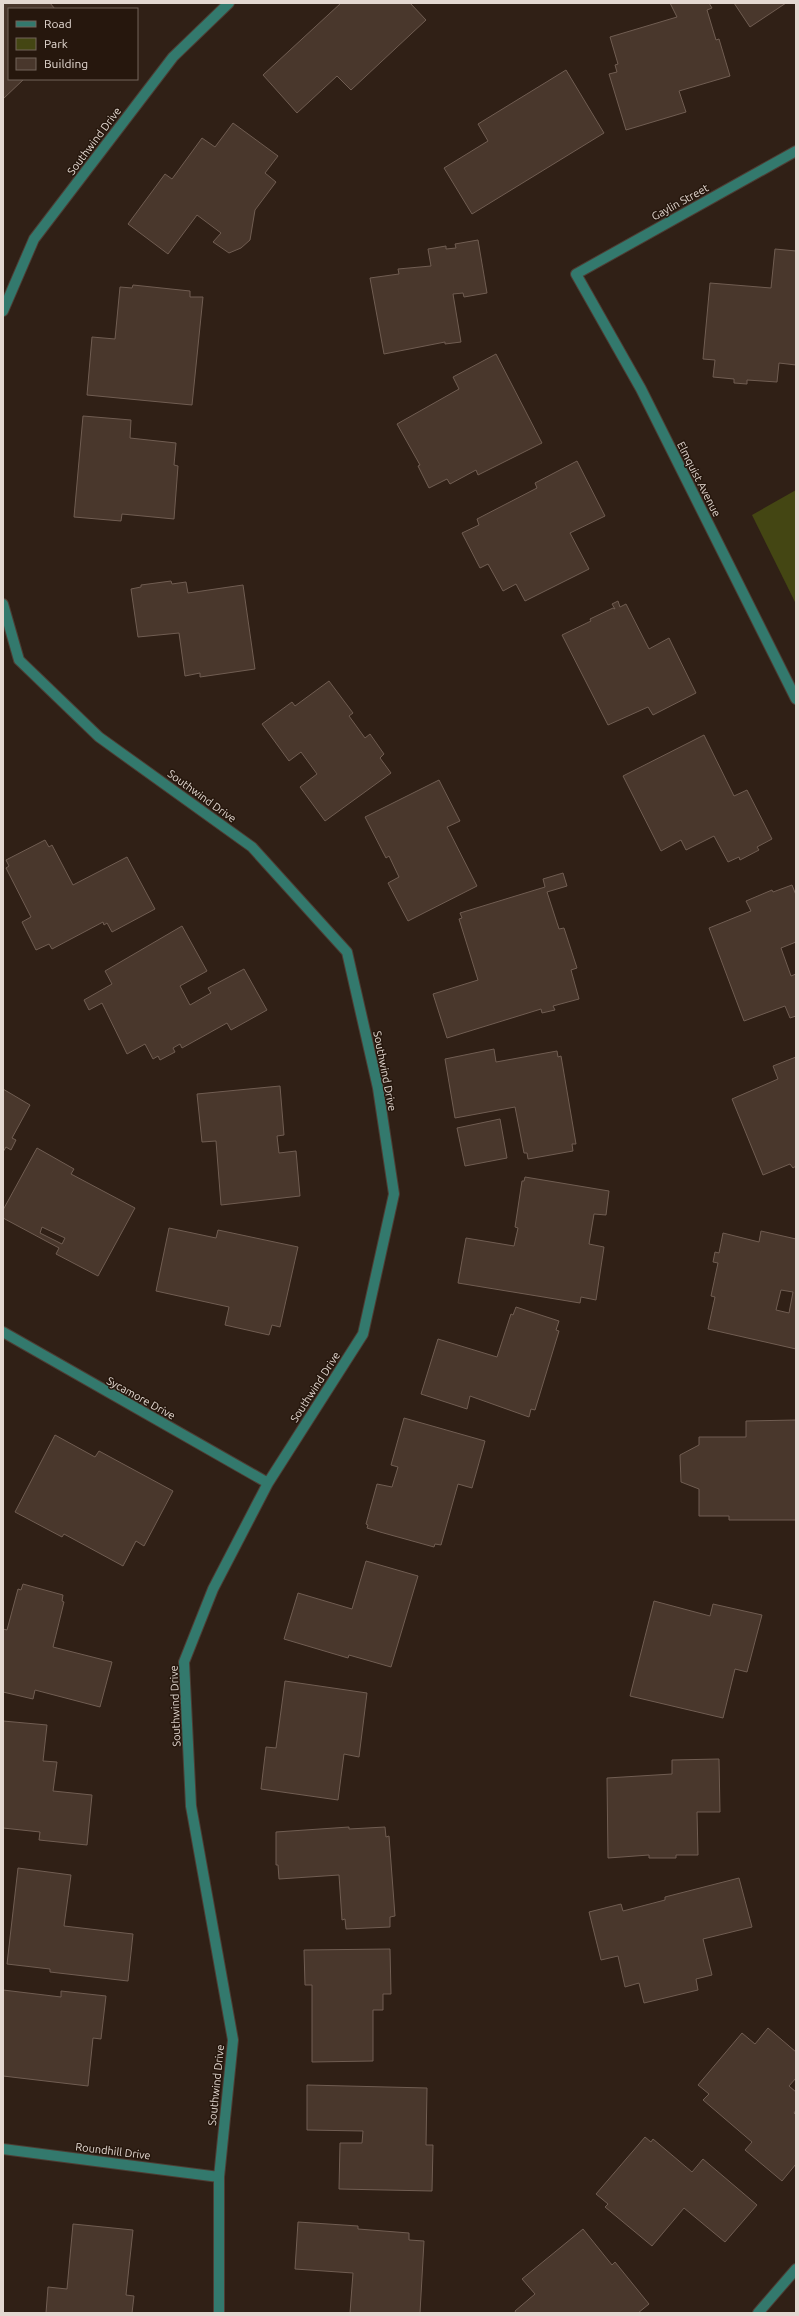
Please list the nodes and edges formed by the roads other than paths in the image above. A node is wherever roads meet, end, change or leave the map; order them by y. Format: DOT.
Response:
graph roads {
  1 [pos="229,3"];
  2 [pos="796,151"];
  3 [pos="576,274"];
  4 [pos="3,311"];
  5 [pos="3,604"];
  6 [pos="796,699"];
  7 [pos="3,1332"];
  8 [pos="268,1483"];
  9 [pos="3,2149"];
  10 [pos="219,2177"];
  11 [pos="796,2269"];
  12 [pos="219,2313"];
  13 [pos="758,2313"];
  1 -- 4 [label="street, Southwind Drive"];
  2 -- 3 [label="street, Gaylin Street"];
  3 -- 6 [label="street, Elmquist Avenue"];
  5 -- 8 [label="street, Southwind Drive"];
  7 -- 8 [label="street, Sycamore Drive"];
  8 -- 10 [label="street, Southwind Drive"];
  9 -- 10 [label="street, Roundhill Drive"];
  10 -- 12 [label="street, Southwind Drive"];
  11 -- 13 [label="street"];
}
